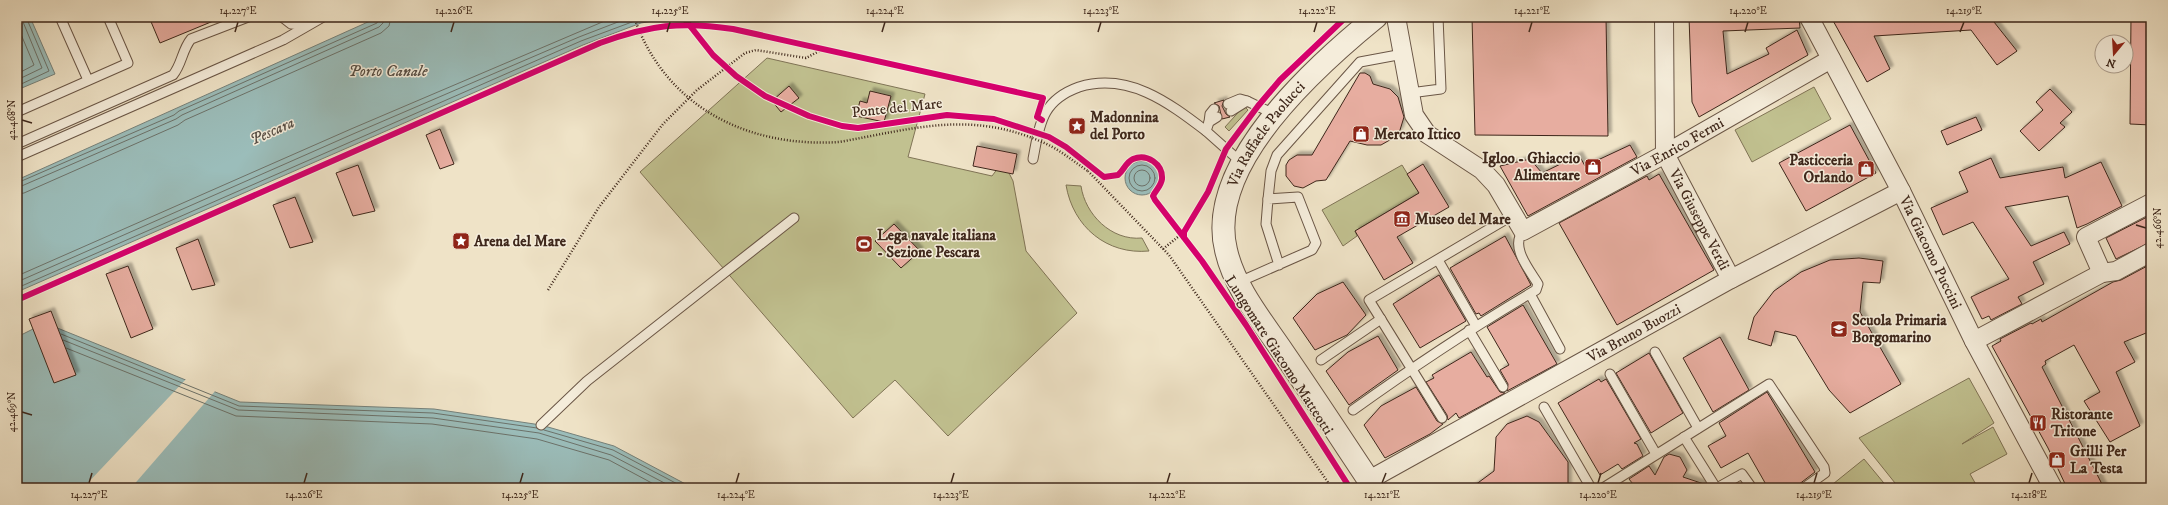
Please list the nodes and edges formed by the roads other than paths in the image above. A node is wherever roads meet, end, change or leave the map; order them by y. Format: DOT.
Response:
graph roads {
  1 [pos="60,17"];
  2 [pos="108,17"];
  3 [pos="248,17"];
  4 [pos="282,17"];
  5 [pos="323,17"];
  6 [pos="1376,17"];
  7 [pos="1396,17"];
  8 [pos="1438,17"];
  9 [pos="1664,17"];
  10 [pos="1809,17"];
  11 [pos="315,20"];
  12 [pos="1403,54"];
  13 [pos="1831,59"];
  14 [pos="88,80"];
  15 [pos="1410,93"];
  16 [pos="1230,107"];
  17 [pos="17,112"];
  18 [pos="1274,114"];
  19 [pos="1213,116"];
  20 [pos="1206,131"];
  21 [pos="17,144"];
  22 [pos="1665,154"];
  23 [pos="17,157"];
  24 [pos="1033,159"];
  25 [pos="1242,163"];
  26 [pos="1901,191"];
  27 [pos="1268,199"];
  28 [pos="2151,203"];
  29 [pos="1512,216"];
  30 [pos="794,218"];
  31 [pos="1523,231"];
  32 [pos="2151,252"];
  33 [pos="1438,260"];
  34 [pos="1279,265"];
  35 [pos="2102,273"];
  36 [pos="1731,279"];
  37 [pos="1239,282"];
  38 [pos="1530,294"];
  39 [pos="1381,319"];
  40 [pos="1473,328"];
  41 [pos="1974,341"];
  42 [pos="1560,349"];
  43 [pos="1656,352"];
  44 [pos="1321,360"];
  45 [pos="1412,368"];
  46 [pos="1610,374"];
  47 [pos="1503,387"];
  48 [pos="1544,407"];
  49 [pos="1353,410"];
  50 [pos="1442,418"];
  51 [pos="541,424"];
  52 [pos="1698,428"];
  53 [pos="1684,437"];
  54 [pos="1656,454"];
  55 [pos="1371,484"];
  56 [pos="1609,486"];
  57 [pos="1591,488"];
  58 [pos="1716,488"];
  59 [pos="1752,488"];
  60 [pos="1804,488"];
  61 [pos="2053,488"];
  1 -- 14 [label="lane"];
  2 -- 14 [label="lane"];
  3 -- 21 [label="lane"];
  4 -- 11 [label="lane"];
  5 -- 11 [label="lane"];
  6 -- 18 [label="street, Via Raffaele Paolucci"];
  7 -- 12 [label="street"];
  8 -- 15 [label="lane"];
  9 -- 22 [label="street, Via Giuseppe Verdi"];
  10 -- 13 [label="street, Via Giacomo Puccini"];
  11 -- 23 [label="lane"];
  12 -- 15 [label="street"];
  12 -- 27 [label="lane"];
  13 -- 22 [label="street, Via Enrico Fermi"];
  13 -- 26 [label="street, Via Giacomo Puccini"];
  14 -- 17 [label="lane"];
  15 -- 29 [label="street"];
  16 -- 18 [label="lane"];
  18 -- 25 [label="street, Via Raffaele Paolucci"];
  19 -- 20 [label="lane"];
  20 -- 24 [label="lane"];
  20 -- 25 [label="lane"];
  22 -- 31 [label="street, Via Enrico Fermi"];
  22 -- 36 [label="street, Via Giuseppe Verdi"];
  25 -- 37 [label="street, Via Raffaele Paolucci"];
  26 -- 36 [label="street, Via Bruno Buozzi"];
  26 -- 41 [label="street, Via Giacomo Puccini"];
  27 -- 34 [label="lane"];
  27 -- 34 [label="lane"];
  28 -- 35 [label="street"];
  29 -- 31 [label="street"];
  29 -- 33 [label="lane"];
  30 -- 51 [label="lane"];
  31 -- 38 [label="lane"];
  32 -- 35 [label="street"];
  33 -- 39 [label="lane"];
  33 -- 40 [label="lane"];
  34 -- 37 [label="lane"];
  35 -- 41 [label="street"];
  36 -- 55 [label="street, Via Bruno Buozzi"];
  37 -- 55 [label="street, Lungomare Giacomo Matteotti"];
  38 -- 40 [label="lane"];
  38 -- 42 [label="lane"];
  39 -- 44 [label="lane"];
  39 -- 45 [label="lane"];
  40 -- 45 [label="lane"];
  40 -- 47 [label="lane"];
  41 -- 61 [label="street, Via Giacomo Puccini"];
  43 -- 52 [label="lane"];
  45 -- 49 [label="lane"];
  45 -- 50 [label="lane"];
  46 -- 54 [label="lane"];
  48 -- 57 [label="lane"];
  52 -- 53 [label="lane"];
  52 -- 60 [label="lane"];
  53 -- 54 [label="lane"];
  53 -- 58 [label="lane"];
  54 -- 56 [label="lane"];
  58 -- 59 [label="lane"];
}
